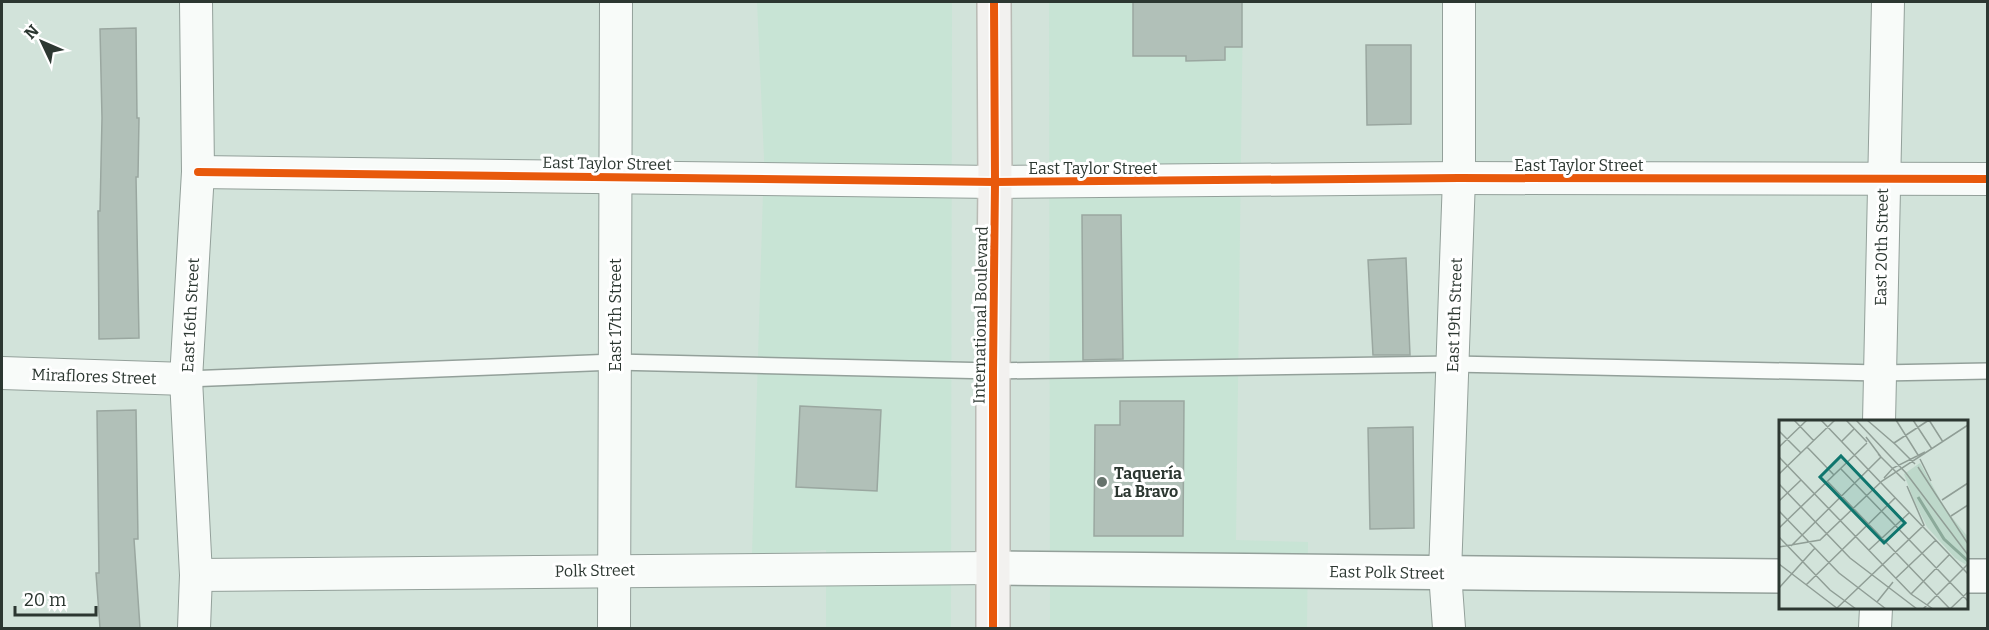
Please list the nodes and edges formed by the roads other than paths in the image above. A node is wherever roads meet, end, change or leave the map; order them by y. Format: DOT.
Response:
graph roads {
  1 [pos="196,2"];
  2 [pos="616,2"];
  3 [pos="994,2"];
  4 [pos="1459,2"];
  5 [pos="1888,2"];
  6 [pos="198,172"];
  7 [pos="614,176"];
  8 [pos="1459,178"];
  9 [pos="1988,179"];
  10 [pos="1882,180"];
  11 [pos="995,182"];
  12 [pos="615,362"];
  13 [pos="1453,364"];
  14 [pos="993,371"];
  15 [pos="1988,371"];
  16 [pos="2,374"];
  17 [pos="1880,374"];
  18 [pos="186,379"];
  19 [pos="1879,420"];
  20 [pos="994,568"];
  21 [pos="615,570"];
  22 [pos="1445,573"];
  23 [pos="196,575"];
  24 [pos="1779,576"];
  25 [pos="1968,576"];
  26 [pos="1988,576"];
  27 [pos="1876,609"];
  28 [pos="194,628"];
  29 [pos="614,628"];
  30 [pos="993,628"];
  31 [pos="1449,628"];
  32 [pos="1875,628"];
  1 -- 6 [label="street, East 16th Street"];
  2 -- 7 [label="street, East 17th Street"];
  3 -- 11 [label="main road, International Boulevard"];
  4 -- 8 [label="street, East 19th Street"];
  5 -- 10 [label="street, East 20th Street"];
  6 -- 7 [label="street, East Taylor Street"];
  6 -- 18 [label="street, East 16th Street"];
  7 -- 11 [label="street, East Taylor Street"];
  7 -- 12 [label="street, East 17th Street"];
  8 -- 10 [label="street, East Taylor Street"];
  8 -- 11 [label="street, East Taylor Street"];
  8 -- 13 [label="street, East 19th Street"];
  9 -- 10 [label="street, East Taylor Street"];
  10 -- 17 [label="street, East 20th Street"];
  11 -- 14 [label="main road, International Boulevard"];
  12 -- 14 [label="lane"];
  12 -- 18 [label="lane"];
  12 -- 21 [label="street, East 17th Street"];
  13 -- 14 [label="lane"];
  13 -- 17 [label="lane"];
  13 -- 22 [label="street, East 19th Street"];
  14 -- 20 [label="main road, International Boulevard"];
  15 -- 17 [label="lane"];
  16 -- 18 [label="street, Miraflores Street"];
  17 -- 19 [label="street, East 20th Street"];
  18 -- 23 [label="street, East 16th Street"];
  20 -- 21 [label="street, Polk Street"];
  20 -- 22 [label="street, East Polk Street"];
  20 -- 30 [label="main road, International Boulevard"];
  21 -- 23 [label="street, Polk Street"];
  21 -- 29 [label="street, East 17th Street"];
  22 -- 24 [label="street, East Polk Street"];
  22 -- 31 [label="street, East 19th Street"];
  23 -- 28 [label="street, East 16th Street"];
  25 -- 26 [label="street"];
  27 -- 32 [label="street"];
}
